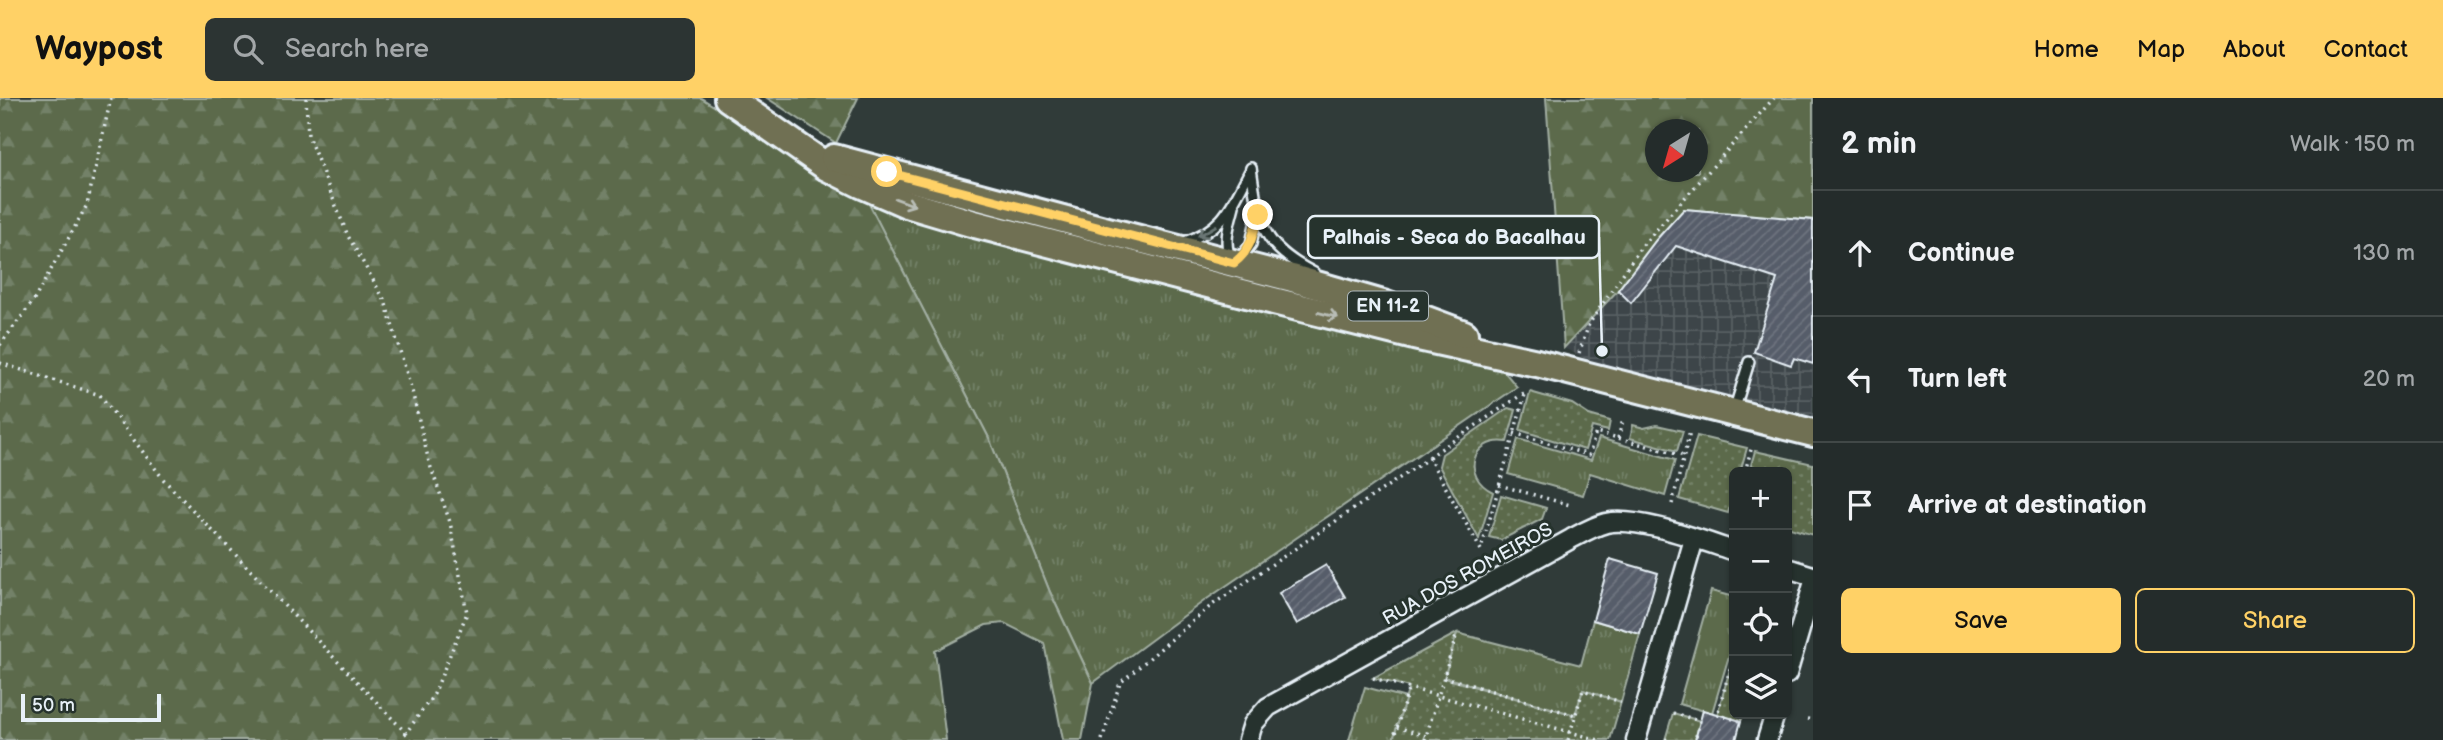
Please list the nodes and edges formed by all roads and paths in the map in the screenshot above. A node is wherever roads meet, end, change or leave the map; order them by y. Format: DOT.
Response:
graph roads {
  1 [pos="111,98"];
  2 [pos="306,98"];
  3 [pos="727,98"];
  4 [pos="1774,98"];
  5 [pos="782,134"];
  6 [pos="1236,197"];
  7 [pos="1258,215"];
  8 [pos="1165,246"];
  9 [pos="1146,268"];
  10 [pos="1196,269"];
  11 [pos="1240,278"];
  12 [pos="1386,306"];
  13 [pos="0,345"];
  14 [pos="1537,362"];
  15 [pos="1749,362"];
  16 [pos="0,363"];
  17 [pos="1573,372"];
  18 [pos="1733,413"];
  19 [pos="1623,420"];
  20 [pos="1690,431"];
  21 [pos="1514,433"];
  22 [pos="1813,433"];
  23 [pos="1618,439"];
  24 [pos="1752,446"];
  25 [pos="1684,456"];
  26 [pos="1429,458"];
  27 [pos="1746,467"];
  28 [pos="1499,485"];
  29 [pos="1672,504"];
  30 [pos="1570,505"];
  31 [pos="1694,539"];
  32 [pos="1729,550"];
  33 [pos="1792,570"];
  34 [pos="1813,576"];
  35 [pos="1813,585"];
  36 [pos="1457,633"];
  37 [pos="1734,656"];
  38 [pos="1792,657"];
  39 [pos="1444,677"];
  40 [pos="1373,678"];
  41 [pos="1726,683"];
  42 [pos="1729,684"];
  43 [pos="1409,687"];
  44 [pos="1438,695"];
  45 [pos="1621,702"];
  46 [pos="1673,713"];
  47 [pos="1576,715"];
  48 [pos="1773,719"];
  49 [pos="1807,719"];
  50 [pos="1813,720"];
  51 [pos="1741,721"];
  52 [pos="1397,727"];
  53 [pos="1571,732"];
  54 [pos="406,733"];
  55 [pos="1426,738"];
  56 [pos="410,740"];
  57 [pos="1102,740"];
  58 [pos="1248,740"];
  59 [pos="1393,740"];
  60 [pos="1568,740"];
  61 [pos="1599,740"];
  62 [pos="1636,740"];
  63 [pos="1695,740"];
  64 [pos="1767,740"];
  1 -- 13 [label="path"];
  2 -- 54 [label="path"];
  3 -- 5 [label="main road, EN 11-2"];
  4 -- 17 [label="path"];
  5 -- 8 [label="main road, EN 11-2"];
  5 -- 9 [label="main road, EN 11-2, one-way"];
  6 -- 7 [label="lane"];
  6 -- 8 [label="lane, one-way"];
  6 -- 11 [label="lane"];
  7 -- 11 [label="lane"];
  7 -- 12 [label="lane"];
  8 -- 11 [label="main road, EN 11-2"];
  9 -- 10 [label="lane"];
  9 -- 11 [label="main road, EN 11-2"];
  11 -- 12 [label="main road, EN 11-2"];
  11 -- 14 [label="main road, EN 11-2, one-way"];
  12 -- 14 [label="main road, EN 11-2"];
  14 -- 17 [label="main road, EN 11-2"];
  15 -- 18 [label="lane"];
  16 -- 54 [label="path"];
  17 -- 18 [label="main road, EN 11-2"];
  18 -- 22 [label="main road, EN 11-2"];
  19 -- 23 [label="path"];
  20 -- 25 [label="path"];
  21 -- 23 [label="path"];
  21 -- 26 [label="path"];
  21 -- 28 [label="path"];
  23 -- 25 [label="path"];
  24 -- 27 [label="path"];
  25 -- 29 [label="path"];
  26 -- 28 [label="path"];
  26 -- 57 [label="path"];
  28 -- 30 [label="path"];
  31 -- 32 [label="street, RUA DOS ROMEIROS"];
  31 -- 58 [label="street, RUA DOS ROMEIROS"];
  31 -- 62 [label="street"];
  33 -- 34 [label="street"];
  35 -- 38 [label="street"];
  36 -- 39 [label="path"];
  37 -- 41 [label="path"];
  39 -- 44 [label="path"];
  39 -- 47 [label="path"];
  40 -- 43 [label="path"];
  41 -- 42 [label="path"];
  41 -- 51 [label="path"];
  43 -- 44 [label="path"];
  43 -- 52 [label="path"];
  44 -- 53 [label="path"];
  44 -- 55 [label="path"];
  45 -- 47 [label="path"];
  46 -- 63 [label="path"];
  47 -- 53 [label="path"];
  48 -- 64 [label="street"];
  49 -- 50 [label="path"];
  52 -- 55 [label="path"];
  52 -- 59 [label="path"];
  53 -- 60 [label="path"];
  53 -- 61 [label="path"];
  54 -- 56 [label="path"];
}
